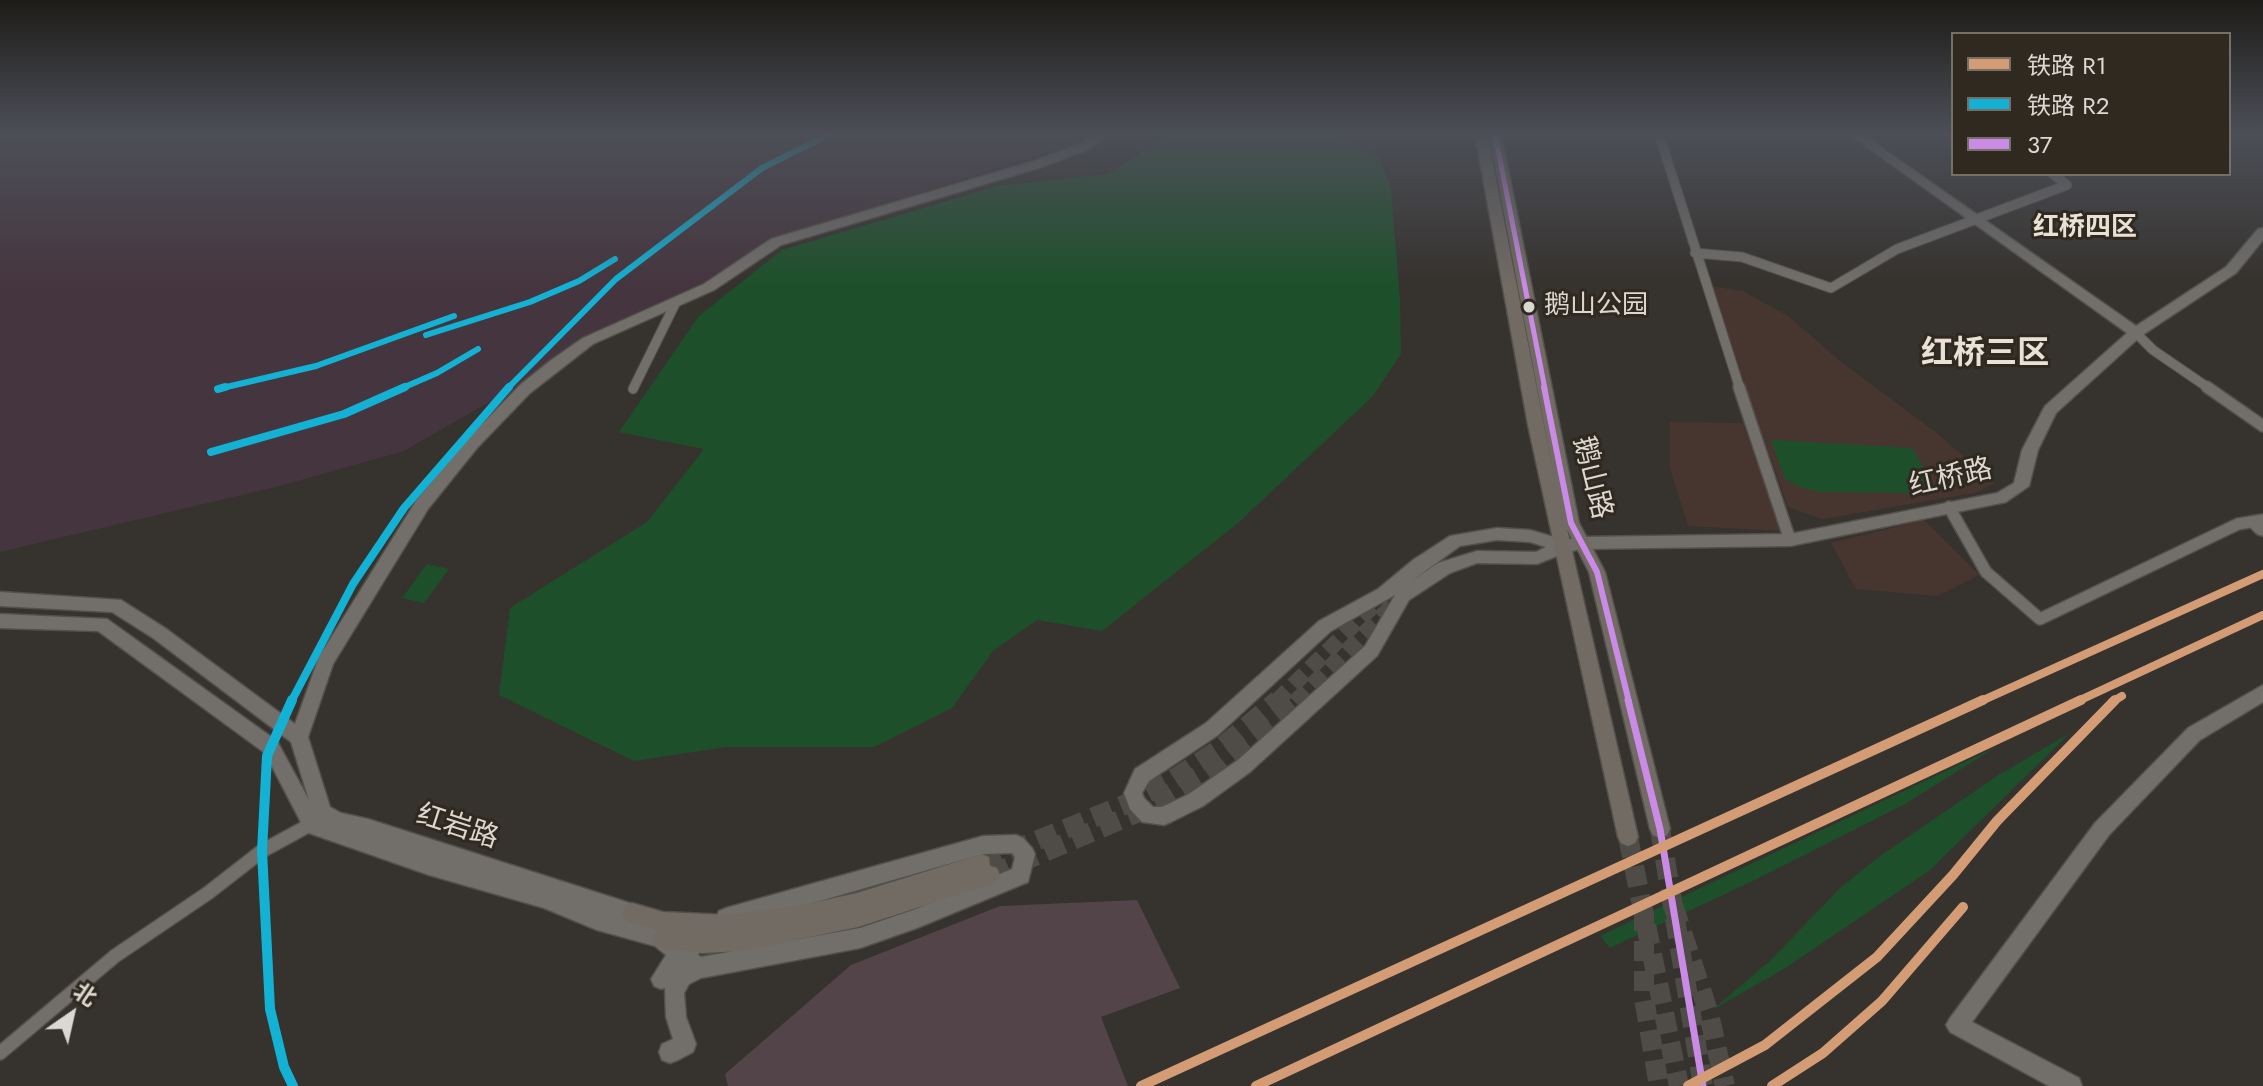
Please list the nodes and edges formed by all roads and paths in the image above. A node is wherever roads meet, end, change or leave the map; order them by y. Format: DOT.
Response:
graph roads {
  1 [pos="969,185"];
  2 [pos="1490,185"];
  3 [pos="1505,185"];
  4 [pos="1674,185"];
  5 [pos="1927,185"];
  6 [pos="2067,185"];
  7 [pos="1975,218"];
  8 [pos="2263,232"];
  9 [pos="1695,253"];
  10 [pos="675,304"];
  11 [pos="2136,333"];
  12 [pos="633,390"];
  13 [pos="2263,426"];
  14 [pos="1949,507"];
  15 [pos="2256,521"];
  16 [pos="1790,540"];
  17 [pos="1573,544"];
  18 [pos="1394,595"];
  19 [pos="0,599"];
  20 [pos="0,621"];
  21 [pos="2263,693"];
  22 [pos="299,737"];
  23 [pos="318,819"];
  24 [pos="1660,829"];
  25 [pos="1628,837"];
  26 [pos="986,869"];
  27 [pos="632,913"];
  28 [pos="702,934"];
  29 [pos="661,938"];
  30 [pos="698,968"];
  31 [pos="661,979"];
  32 [pos="670,1052"];
  33 [pos="0,1053"];
  34 [pos="2071,1086"];
  1 -- 10 [label="street"];
  2 -- 17 [label="main road, 鹅山路"];
  3 -- 17 [label="main road, 鹅山路"];
  4 -- 9 [label="street"];
  5 -- 7 [label="street"];
  6 -- 7 [label="street"];
  7 -- 9 [label="street"];
  7 -- 11 [label="street"];
  8 -- 11 [label="street, 红桥路"];
  9 -- 16 [label="street"];
  10 -- 12 [label="street"];
  10 -- 22 [label="street"];
  11 -- 13 [label="street"];
  11 -- 14 [label="street, 红桥路"];
  14 -- 15 [label="street"];
  14 -- 16 [label="street, 红桥路"];
  16 -- 17 [label="street, 红桥路"];
  17 -- 18 [label="street"];
  17 -- 24 [label="main road, 鹅山路"];
  17 -- 25 [label="main road, 鹅山路"];
  18 -- 18 [label="street"];
  19 -- 22 [label="street"];
  20 -- 23 [label="street"];
  21 -- 34 [label="street"];
  22 -- 23 [label="street"];
  23 -- 27 [label="street, 红岩路"];
  23 -- 29 [label="street, 红岩路"];
  23 -- 33 [label="street"];
  26 -- 28 [label="main road, 红岩路"];
  27 -- 28 [label="main road, 红岩路"];
  28 -- 29 [label="main road, 红岩路"];
  28 -- 30 [label="street"];
  28 -- 31 [label="street"];
  29 -- 30 [label="street"];
  30 -- 32 [label="street"];
}
